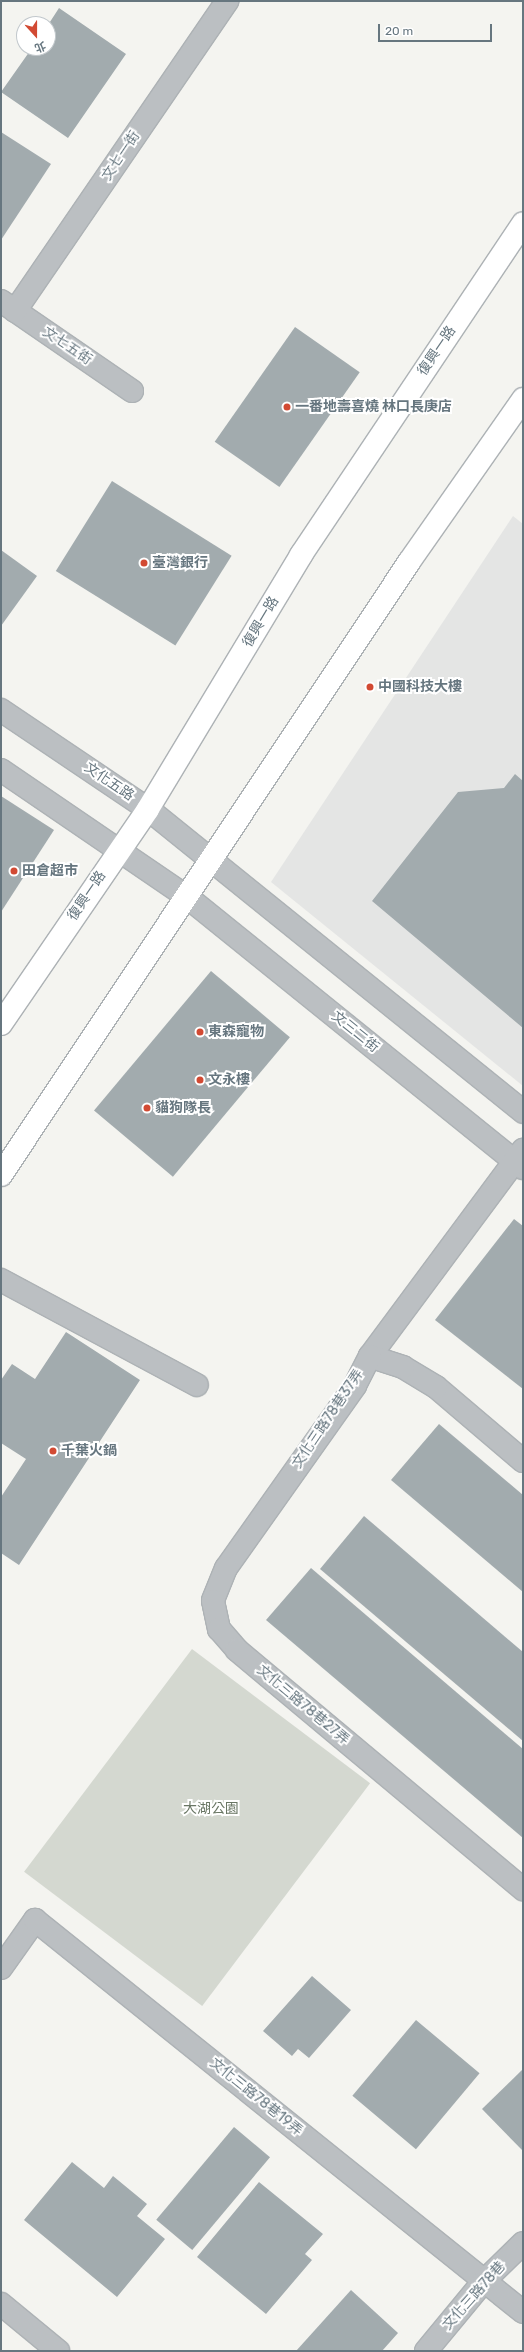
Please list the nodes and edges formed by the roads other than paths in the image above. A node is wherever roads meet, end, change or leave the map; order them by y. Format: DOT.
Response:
graph roads {
  1 [pos="227,1"];
  2 [pos="523,223"];
  3 [pos="8,306"];
  4 [pos="132,391"];
  5 [pos="523,399"];
  6 [pos="1,710"];
  7 [pos="1,770"];
  8 [pos="148,808"];
  9 [pos="119,849"];
  10 [pos="213,860"];
  11 [pos="186,896"];
  12 [pos="1,1024"];
  13 [pos="523,1112"];
  14 [pos="520,1160"];
  15 [pos="1,1175"];
  16 [pos="1,1280"];
  17 [pos="370,1356"];
  18 [pos="197,1385"];
  19 [pos="523,1461"];
  20 [pos="288,1478"];
  21 [pos="523,1889"];
  22 [pos="1,1968"];
  23 [pos="523,2242"];
  24 [pos="484,2281"];
  25 [pos="1,2304"];
  26 [pos="523,2312"];
  27 [pos="58,2351"];
  28 [pos="426,2351"];
  1 -- 3 [label="street, 文七一街"];
  2 -- 8 [label="main road, 復興一路"];
  3 -- 4 [label="street, 文七五街"];
  5 -- 10 [label="main road"];
  6 -- 8 [label="street, 文化五路"];
  7 -- 9 [label="street"];
  8 -- 9 [label="main road, 復興一路"];
  8 -- 10 [label="street, 文化五路"];
  9 -- 11 [label="street"];
  9 -- 12 [label="main road, 復興一路"];
  10 -- 11 [label="main road"];
  10 -- 13 [label="street"];
  11 -- 14 [label="street, 文三二街"];
  11 -- 15 [label="main road"];
  14 -- 17 [label="street"];
  16 -- 18 [label="street"];
  17 -- 19 [label="street, 文化三路78巷37弄"];
  17 -- 20 [label="street, 文化三路78巷37弄"];
  20 -- 21 [label="street, 文化三路78巷27弄"];
  22 -- 24 [label="street, 文化三路78巷19弄"];
  23 -- 24 [label="street, 文化三路78巷"];
  24 -- 26 [label="street, 文化三路78巷19弄"];
  24 -- 28 [label="street, 文化三路78巷"];
  25 -- 27 [label="street"];
}
